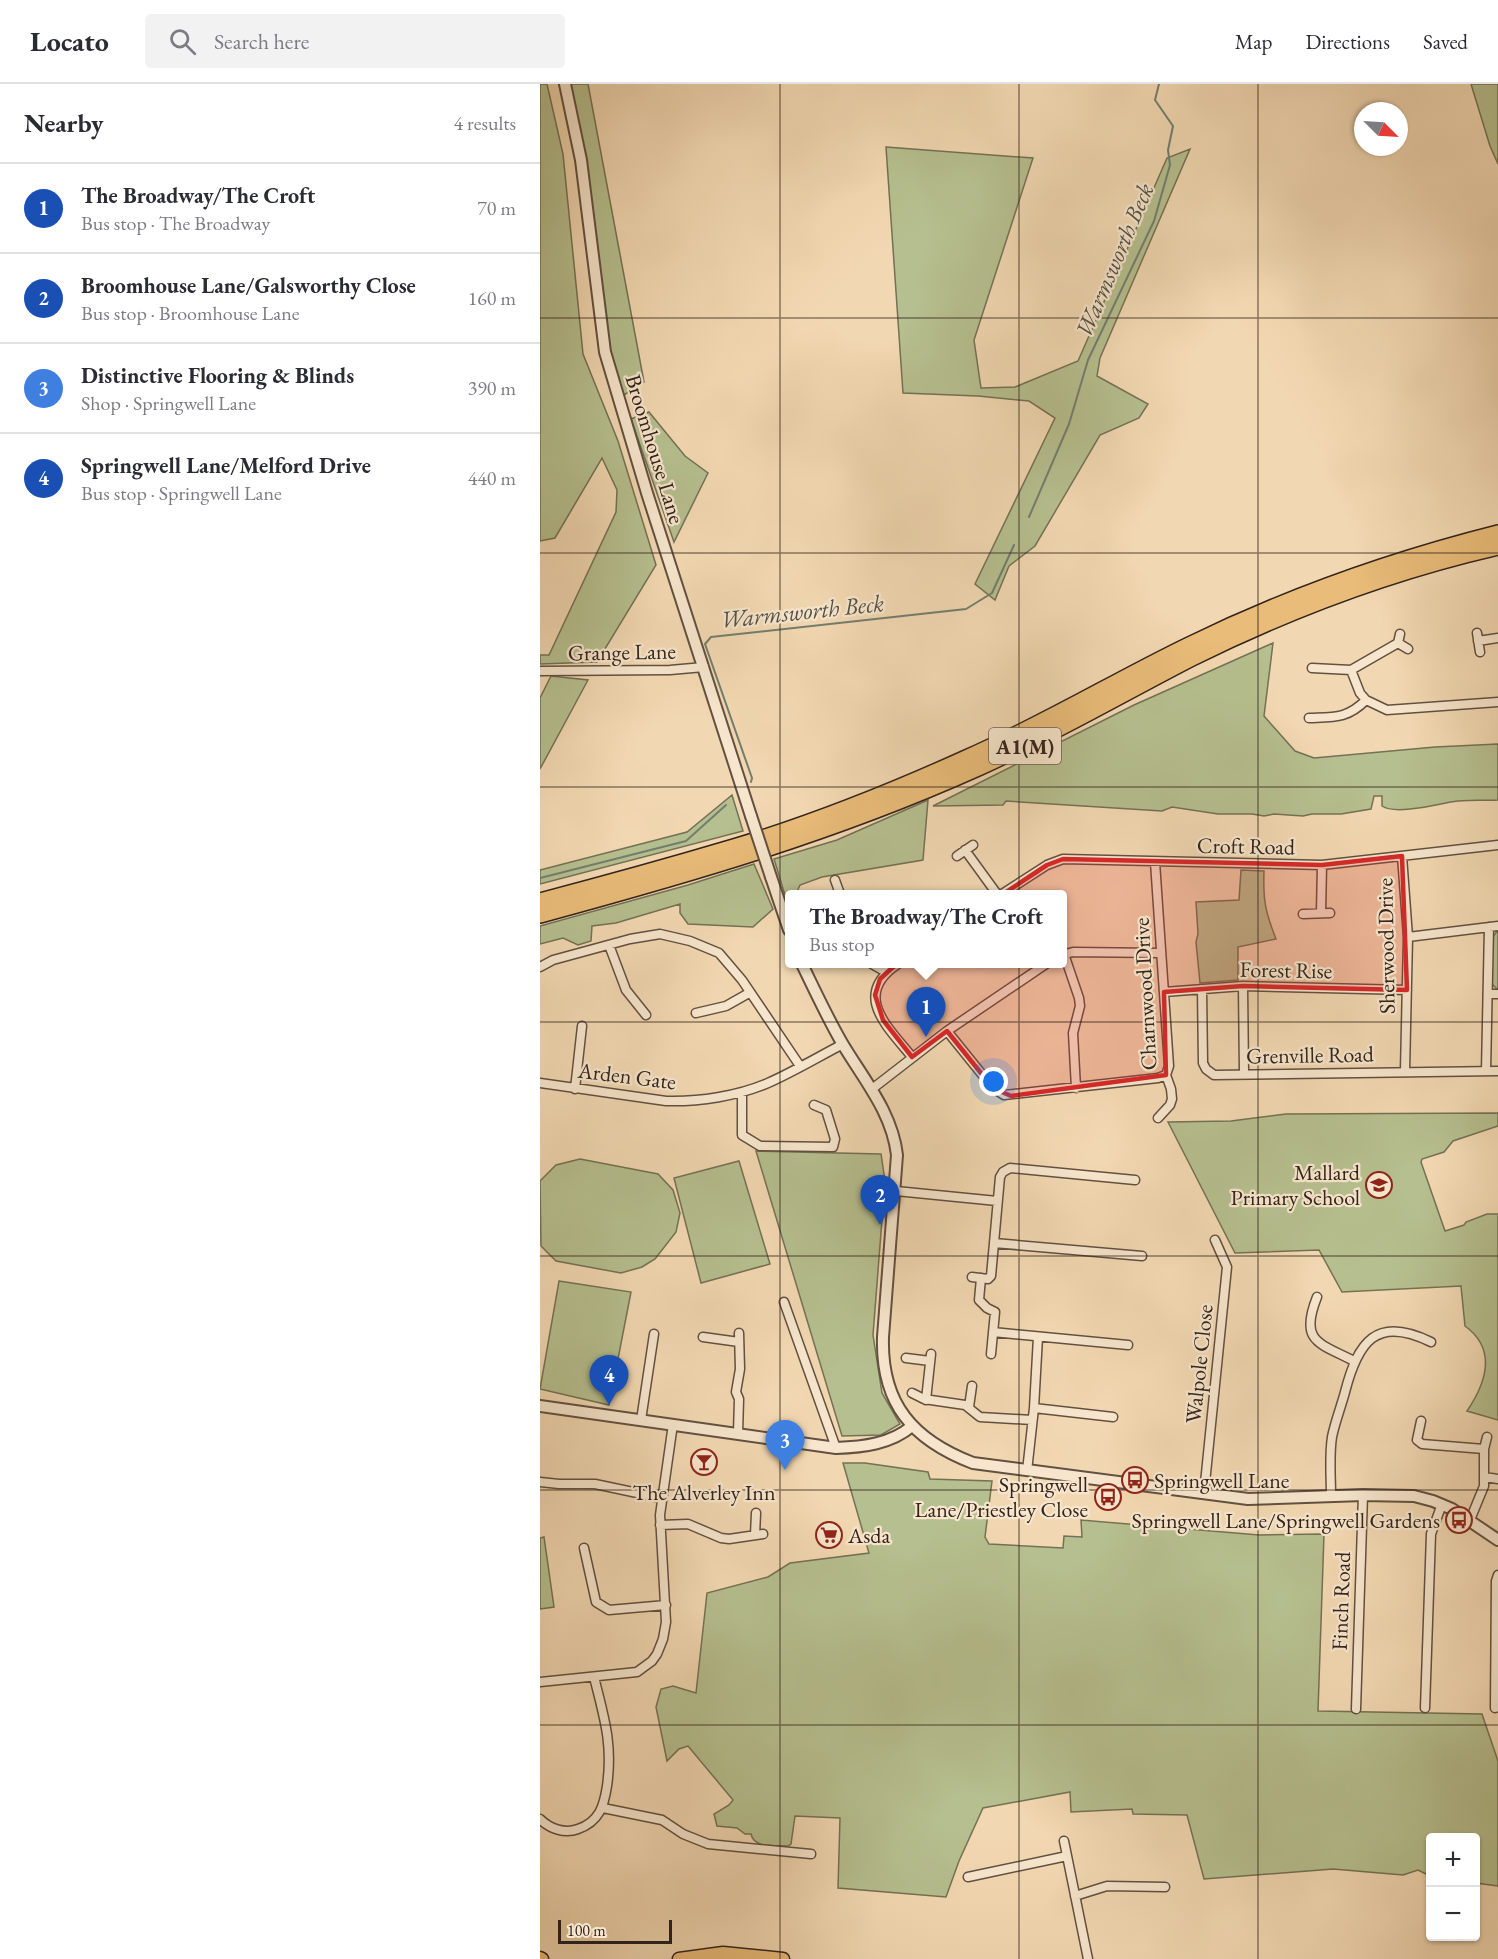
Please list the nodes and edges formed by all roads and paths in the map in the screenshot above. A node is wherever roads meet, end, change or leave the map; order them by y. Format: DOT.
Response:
graph roads {
  1 [pos="565,84"];
  2 [pos="1498,533"];
  3 [pos="1498,547"];
  4 [pos="1498,638"];
  5 [pos="1408,650"];
  6 [pos="1480,652"];
  7 [pos="704,668"];
  8 [pos="1312,668"];
  9 [pos="540,670"];
  10 [pos="1351,670"];
  11 [pos="1366,700"];
  12 [pos="1498,702"];
  13 [pos="1309,718"];
  14 [pos="973,845"];
  15 [pos="1498,845"];
  16 [pos="965,850"];
  17 [pos="957,856"];
  18 [pos="1402,856"];
  19 [pos="1155,862"];
  20 [pos="1322,865"];
  21 [pos="835,879"];
  22 [pos="839,890"];
  23 [pos="994,890"];
  24 [pos="1008,890"];
  25 [pos="540,901"];
  26 [pos="1303,914"];
  27 [pos="540,915"];
  28 [pos="785,918"];
  29 [pos="1493,927"];
  30 [pos="1408,937"];
  31 [pos="609,945"];
  32 [pos="1067,953"];
  33 [pos="1160,953"];
  34 [pos="1067,965"];
  35 [pos="540,967"];
  36 [pos="804,968"];
  37 [pos="880,968"];
  38 [pos="891,968"];
  39 [pos="1039,968"];
  40 [pos="886,972"];
  41 [pos="1243,987"];
  42 [pos="1202,989"];
  43 [pos="1407,990"];
  44 [pos="1164,992"];
  45 [pos="749,993"];
  46 [pos="1488,994"];
  47 [pos="1498,994"];
  48 [pos="696,1013"];
  49 [pos="646,1016"];
  50 [pos="582,1026"];
  51 [pos="947,1031"];
  52 [pos="843,1044"];
  53 [pos="912,1057"];
  54 [pos="800,1066"];
  55 [pos="1405,1071"];
  56 [pos="1486,1071"];
  57 [pos="1498,1071"];
  58 [pos="1244,1073"];
  59 [pos="1166,1075"];
  60 [pos="540,1083"];
  61 [pos="1076,1088"];
  62 [pos="575,1089"];
  63 [pos="872,1089"];
  64 [pos="742,1092"];
  65 [pos="814,1105"];
  66 [pos="1158,1118"];
  67 [pos="1135,1180"];
  68 [pos="896,1191"];
  69 [pos="997,1201"];
  70 [pos="1215,1240"];
  71 [pos="994,1243"];
  72 [pos="1142,1256"];
  73 [pos="1317,1297"];
  74 [pos="784,1302"];
  75 [pos="993,1332"];
  76 [pos="654,1334"];
  77 [pos="703,1336"];
  78 [pos="1038,1337"];
  79 [pos="1431,1342"];
  80 [pos="1128,1345"];
  81 [pos="991,1354"];
  82 [pos="906,1358"];
  83 [pos="1354,1361"];
  84 [pos="972,1386"];
  85 [pos="912,1393"];
  86 [pos="927,1400"];
  87 [pos="540,1406"];
  88 [pos="969,1407"];
  89 [pos="1034,1408"];
  90 [pos="1113,1417"];
  91 [pos="641,1419"];
  92 [pos="1032,1420"];
  93 [pos="1421,1421"];
  94 [pos="673,1424"];
  95 [pos="912,1426"];
  96 [pos="738,1433"];
  97 [pos="1487,1437"];
  98 [pos="836,1448"];
  99 [pos="1484,1449"];
  100 [pos="1027,1471"];
  101 [pos="1485,1477"];
  102 [pos="1498,1479"];
  103 [pos="540,1482"];
  104 [pos="1204,1493"];
  105 [pos="1363,1495"];
  106 [pos="1331,1496"];
  107 [pos="661,1498"];
  108 [pos="1442,1504"];
  109 [pos="756,1513"];
  110 [pos="1470,1520"];
  111 [pos="660,1525"];
  112 [pos="1498,1540"];
  113 [pos="584,1548"];
  114 [pos="1498,1575"];
  115 [pos="666,1605"];
  116 [pos="594,1677"];
  117 [pos="540,1682"];
  118 [pos="1425,1707"];
  119 [pos="1495,1708"];
  120 [pos="1356,1709"];
  121 [pos="603,1808"];
  122 [pos="540,1819"];
  123 [pos="1064,1841"];
  124 [pos="811,1854"];
  125 [pos="1067,1856"];
  126 [pos="968,1877"];
  127 [pos="1166,1887"];
  128 [pos="1075,1896"];
  129 [pos="679,1959"];
  130 [pos="783,1959"];
  131 [pos="1088,1959"];
  1 -- 7 [label="street, Broomhouse Lane"];
  2 -- 25 [label="highway, A1(M)"];
  3 -- 27 [label="highway, A1(M)"];
  4 -- 6 [label="street"];
  5 -- 10 [label="street"];
  7 -- 9 [label="street, Grange Lane"];
  7 -- 28 [label="street, Broomhouse Lane, bridge"];
  8 -- 10 [label="street"];
  10 -- 11 [label="street"];
  11 -- 12 [label="street"];
  11 -- 13 [label="street"];
  14 -- 16 [label="street"];
  15 -- 18 [label="street, Croft Road"];
  16 -- 17 [label="street"];
  16 -- 23 [label="street"];
  18 -- 20 [label="street, Croft Road"];
  18 -- 30 [label="street, Sherwood Drive"];
  19 -- 20 [label="street, Croft Road"];
  19 -- 24 [label="street, Croft Road"];
  19 -- 33 [label="street, Charnwood Drive"];
  20 -- 26 [label="street"];
  21 -- 22 [label="street"];
  29 -- 30 [label="street"];
  29 -- 46 [label="street"];
  30 -- 43 [label="street, Sherwood Drive"];
  31 -- 35 [label="street"];
  31 -- 45 [label="street"];
  31 -- 49 [label="street"];
  32 -- 33 [label="street"];
  33 -- 44 [label="street, Charnwood Drive"];
  34 -- 61 [label="street"];
  36 -- 52 [label="street"];
  37 -- 40 [label="street"];
  38 -- 40 [label="street"];
  39 -- 51 [label="street"];
  40 -- 53 [label="street"];
  41 -- 42 [label="street, Forest Rise"];
  41 -- 43 [label="street, Forest Rise"];
  41 -- 58 [label="street"];
  42 -- 44 [label="street, Forest Rise"];
  42 -- 58 [label="street, Grenville Road"];
  43 -- 55 [label="street, Sherwood Drive"];
  44 -- 59 [label="street, Charnwood Drive"];
  45 -- 48 [label="street"];
  45 -- 54 [label="street"];
  46 -- 47 [label="street"];
  46 -- 56 [label="street"];
  50 -- 62 [label="street"];
  51 -- 53 [label="street"];
  51 -- 61 [label="street"];
  52 -- 54 [label="street, Arden Gate"];
  52 -- 63 [label="street"];
  53 -- 63 [label="street"];
  54 -- 64 [label="street, Arden Gate"];
  55 -- 56 [label="street, Grenville Road"];
  55 -- 58 [label="street, Grenville Road"];
  56 -- 57 [label="street, Grenville Road"];
  59 -- 61 [label="street"];
  59 -- 66 [label="street, Charnwood Drive"];
  60 -- 62 [label="street, Arden Gate"];
  62 -- 64 [label="street, Arden Gate"];
  63 -- 68 [label="street"];
  64 -- 65 [label="street"];
  67 -- 69 [label="street"];
  68 -- 69 [label="street"];
  68 -- 95 [label="street"];
  69 -- 71 [label="street"];
  70 -- 104 [label="street, Walpole Close"];
  71 -- 72 [label="street"];
  71 -- 75 [label="street"];
  73 -- 83 [label="street"];
  74 -- 98 [label="street"];
  75 -- 78 [label="street"];
  75 -- 81 [label="street"];
  76 -- 91 [label="street"];
  77 -- 96 [label="street"];
  78 -- 80 [label="street"];
  78 -- 89 [label="street"];
  79 -- 83 [label="street"];
  82 -- 86 [label="street"];
  83 -- 106 [label="street"];
  84 -- 88 [label="street"];
  85 -- 86 [label="street"];
  86 -- 88 [label="street"];
  87 -- 91 [label="street"];
  88 -- 92 [label="street"];
  89 -- 90 [label="street"];
  89 -- 92 [label="street"];
  91 -- 94 [label="street"];
  92 -- 100 [label="street"];
  93 -- 99 [label="street"];
  94 -- 96 [label="street"];
  94 -- 107 [label="street"];
  95 -- 98 [label="street"];
  95 -- 100 [label="street"];
  96 -- 98 [label="street"];
  97 -- 99 [label="street"];
  99 -- 101 [label="street"];
  100 -- 104 [label="street"];
  101 -- 102 [label="street"];
  101 -- 110 [label="street"];
  103 -- 107 [label="street"];
  104 -- 106 [label="street"];
  105 -- 106 [label="street"];
  105 -- 108 [label="street"];
  105 -- 120 [label="street, Finch Road"];
  107 -- 111 [label="street"];
  108 -- 110 [label="street"];
  108 -- 118 [label="street"];
  109 -- 111 [label="street"];
  110 -- 112 [label="street"];
  111 -- 115 [label="street"];
  113 -- 115 [label="street"];
  114 -- 119 [label="street"];
  115 -- 116 [label="street"];
  116 -- 117 [label="street"];
  116 -- 121 [label="street"];
  121 -- 122 [label="street"];
  121 -- 124 [label="street"];
  123 -- 125 [label="street"];
  125 -- 126 [label="street"];
  125 -- 128 [label="street"];
  127 -- 128 [label="street"];
  128 -- 131 [label="street"];
  129 -- 130 [label="main road"];
}
